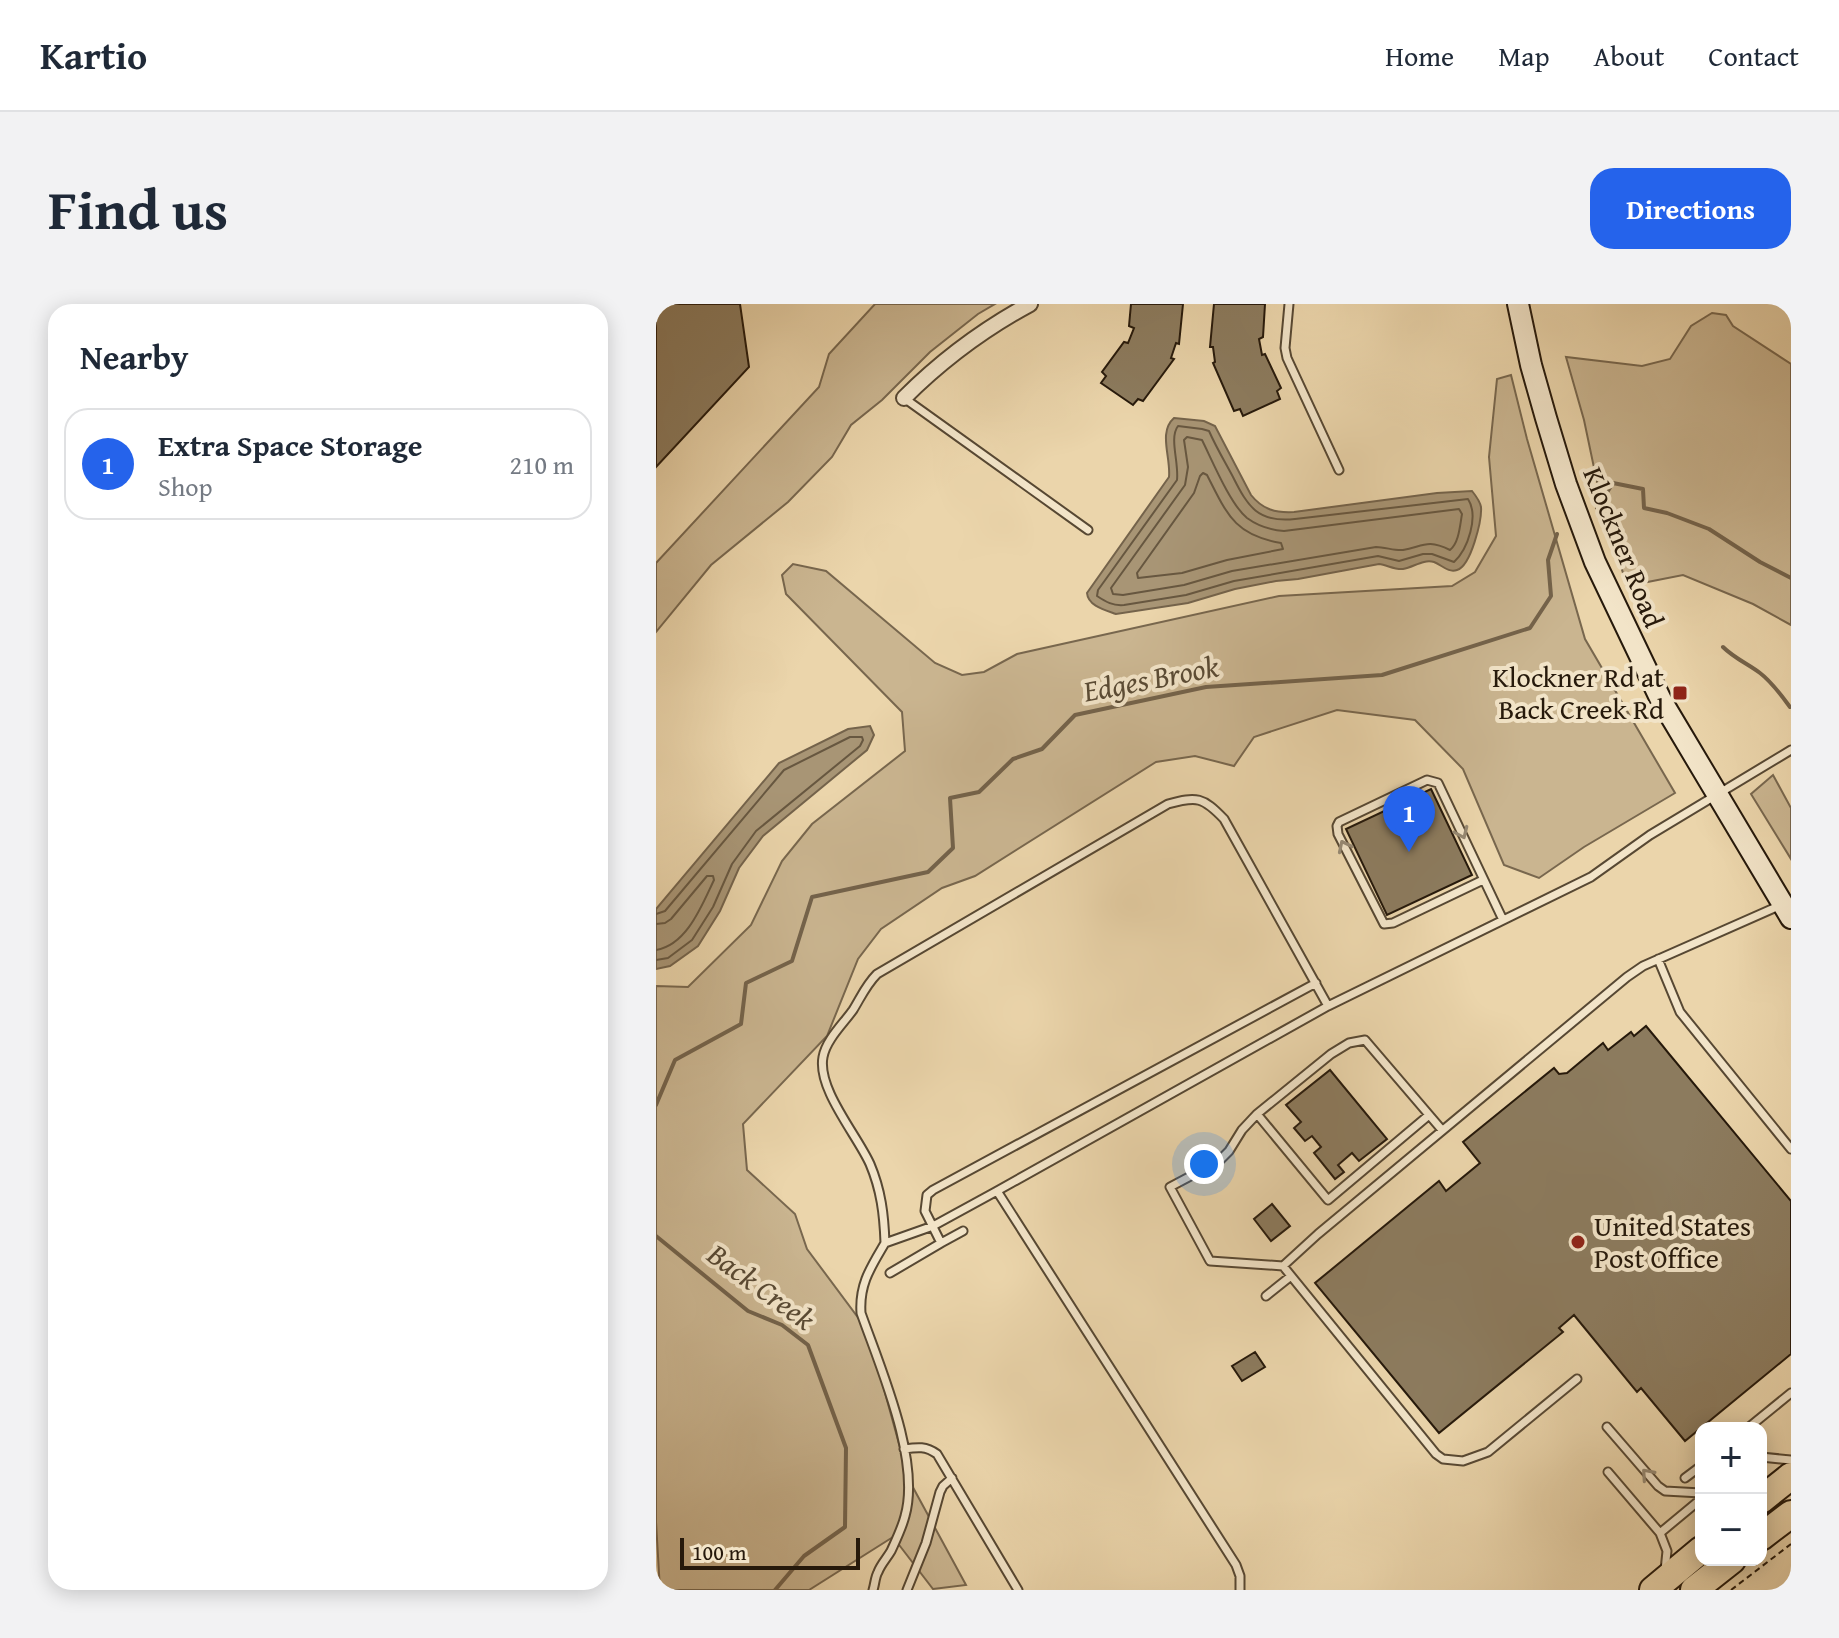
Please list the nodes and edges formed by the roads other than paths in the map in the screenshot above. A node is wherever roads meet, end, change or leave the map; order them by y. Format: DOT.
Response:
graph roads {
  1 [pos="1030,304"];
  2 [pos="1289,304"];
  3 [pos="1518,304"];
  4 [pos="904,398"];
  5 [pos="1339,470"];
  6 [pos="1088,530"];
  7 [pos="1791,750"];
  8 [pos="1717,796"];
  9 [pos="1483,880"];
  10 [pos="1787,911"];
  11 [pos="1503,920"];
  12 [pos="1658,959"];
  13 [pos="1316,983"];
  14 [pos="1328,1006"];
  15 [pos="1257,1114"];
  16 [pos="1429,1115"];
  17 [pos="1442,1130"];
  18 [pos="1791,1149"];
  19 [pos="997,1191"];
  20 [pos="933,1226"];
  21 [pos="963,1231"];
  22 [pos="885,1243"];
  23 [pos="941,1243"];
  24 [pos="1283,1266"];
  25 [pos="890,1273"];
  26 [pos="1291,1276"];
  27 [pos="1266,1296"];
  28 [pos="1577,1379"];
  29 [pos="1791,1393"];
  30 [pos="1755,1422"];
  31 [pos="1607,1427"];
  32 [pos="904,1449"];
  33 [pos="1767,1458"];
  34 [pos="1791,1460"];
  35 [pos="1695,1470"];
  36 [pos="1608,1472"];
  37 [pos="1791,1476"];
  38 [pos="952,1478"];
  39 [pos="1685,1478"];
  40 [pos="1695,1495"];
  41 [pos="1767,1495"];
  42 [pos="1695,1501"];
  43 [pos="1660,1533"];
  44 [pos="1695,1555"];
  45 [pos="1724,1566"];
  46 [pos="1656,1588"];
  47 [pos="873,1590"];
  48 [pos="907,1590"];
  49 [pos="1018,1590"];
  50 [pos="1240,1590"];
  51 [pos="1694,1590"];
  1 -- 4 [label="street"];
  2 -- 5 [label="lane"];
  3 -- 8 [label="main road, Klockner Road"];
  4 -- 6 [label="lane"];
  7 -- 8 [label="lane"];
  8 -- 10 [label="main road, Klockner Road"];
  8 -- 11 [label="lane"];
  9 -- 9 [label="lane, one-way"];
  9 -- 11 [label="lane"];
  10 -- 12 [label="lane"];
  11 -- 14 [label="lane"];
  12 -- 17 [label="lane"];
  12 -- 18 [label="lane"];
  13 -- 14 [label="lane"];
  13 -- 20 [label="lane"];
  13 -- 22 [label="lane"];
  14 -- 19 [label="lane"];
  15 -- 16 [label="lane"];
  15 -- 16 [label="lane"];
  15 -- 24 [label="lane"];
  16 -- 17 [label="lane"];
  17 -- 24 [label="lane"];
  19 -- 20 [label="lane"];
  19 -- 50 [label="lane"];
  20 -- 22 [label="lane"];
  20 -- 23 [label="lane"];
  21 -- 23 [label="lane"];
  22 -- 32 [label="lane"];
  23 -- 25 [label="lane"];
  24 -- 26 [label="lane"];
  26 -- 27 [label="lane"];
  26 -- 28 [label="lane"];
  29 -- 30 [label="lane"];
  40 -- 31 [label="lane, one-way"];
  32 -- 38 [label="lane"];
  32 -- 47 [label="lane"];
  33 -- 34 [label="lane"];
  35 -- 39 [label="lane"];
  36 -- 43 [label="lane"];
  37 -- 41 [label="highway"];
  38 -- 48 [label="lane"];
  38 -- 49 [label="lane"];
  42 -- 43 [label="lane"];
  43 -- 46 [label="lane"];
  44 -- 46 [label="highway"];
  45 -- 51 [label="highway"];
}
